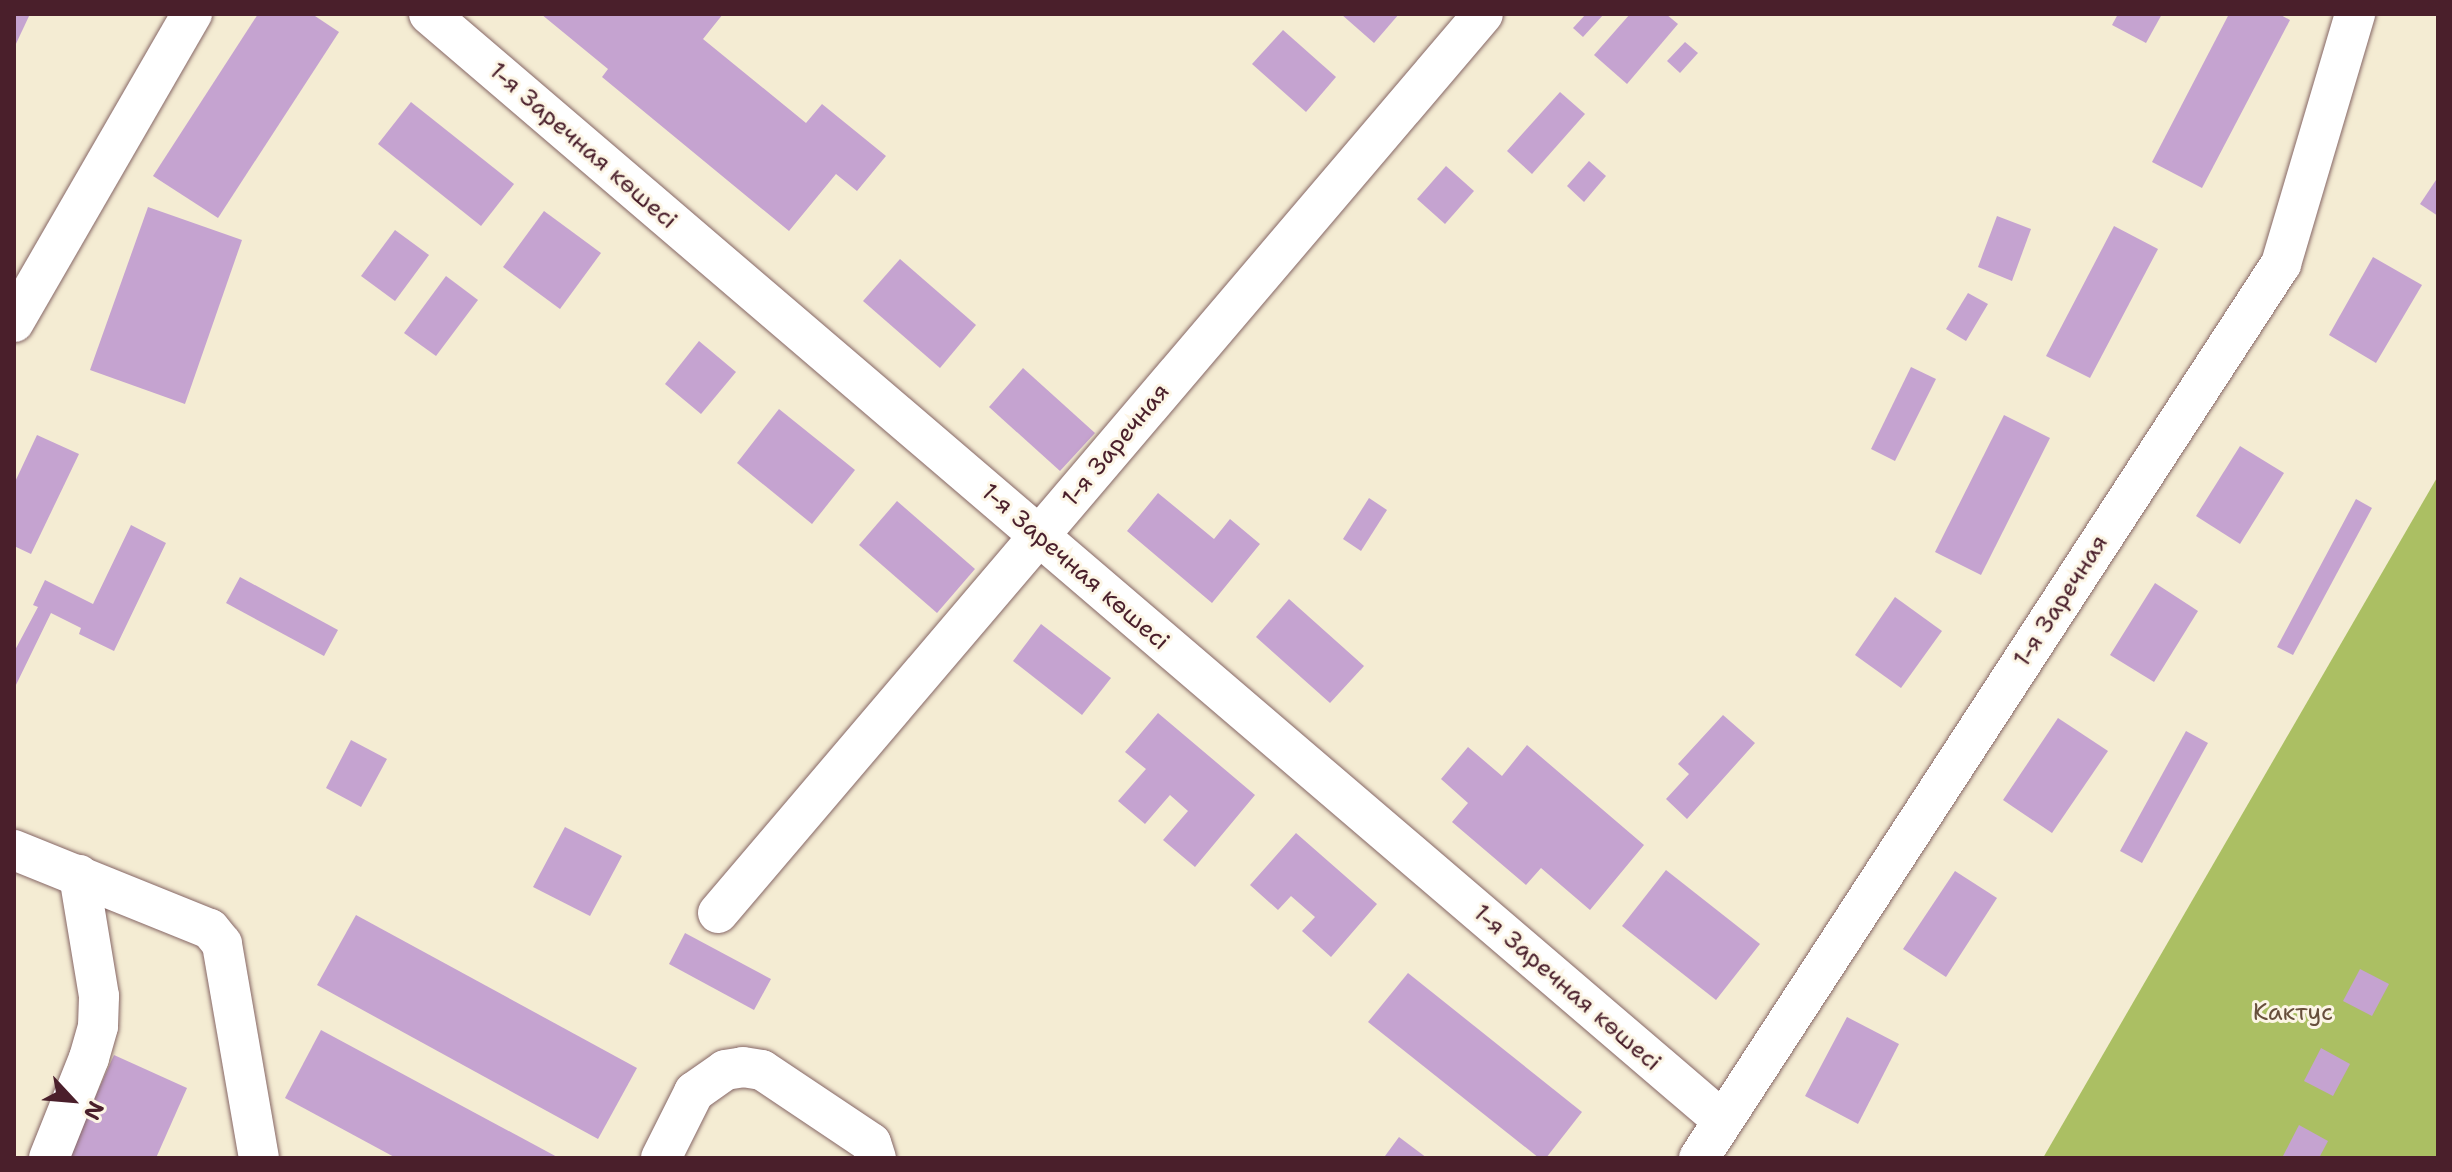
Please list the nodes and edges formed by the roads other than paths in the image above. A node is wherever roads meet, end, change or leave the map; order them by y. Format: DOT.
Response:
graph roads {
  1 [pos="192,14"];
  2 [pos="429,14"];
  3 [pos="1483,14"];
  4 [pos="2355,14"];
  5 [pos="14,322"];
  6 [pos="1038,536"];
  7 [pos="14,850"];
  8 [pos="79,875"];
  9 [pos="718,913"];
  10 [pos="1722,1120"];
  11 [pos="49,1158"];
  12 [pos="259,1158"];
  13 [pos="661,1158"];
  14 [pos="876,1158"];
  15 [pos="1699,1158"];
  1 -- 5 [label="street"];
  2 -- 6 [label="street, 1-я Заречная көшесі"];
  3 -- 6 [label="street, 1-я Заречная"];
  4 -- 10 [label="street, 1-я Заречная"];
  6 -- 9 [label="street, 1-я Заречная"];
  6 -- 10 [label="street, 1-я Заречная көшесі"];
  7 -- 8 [label="street"];
  8 -- 11 [label="street"];
  8 -- 12 [label="street"];
  10 -- 15 [label="street, 1-я Заречная"];
  13 -- 14 [label="street"];
}
